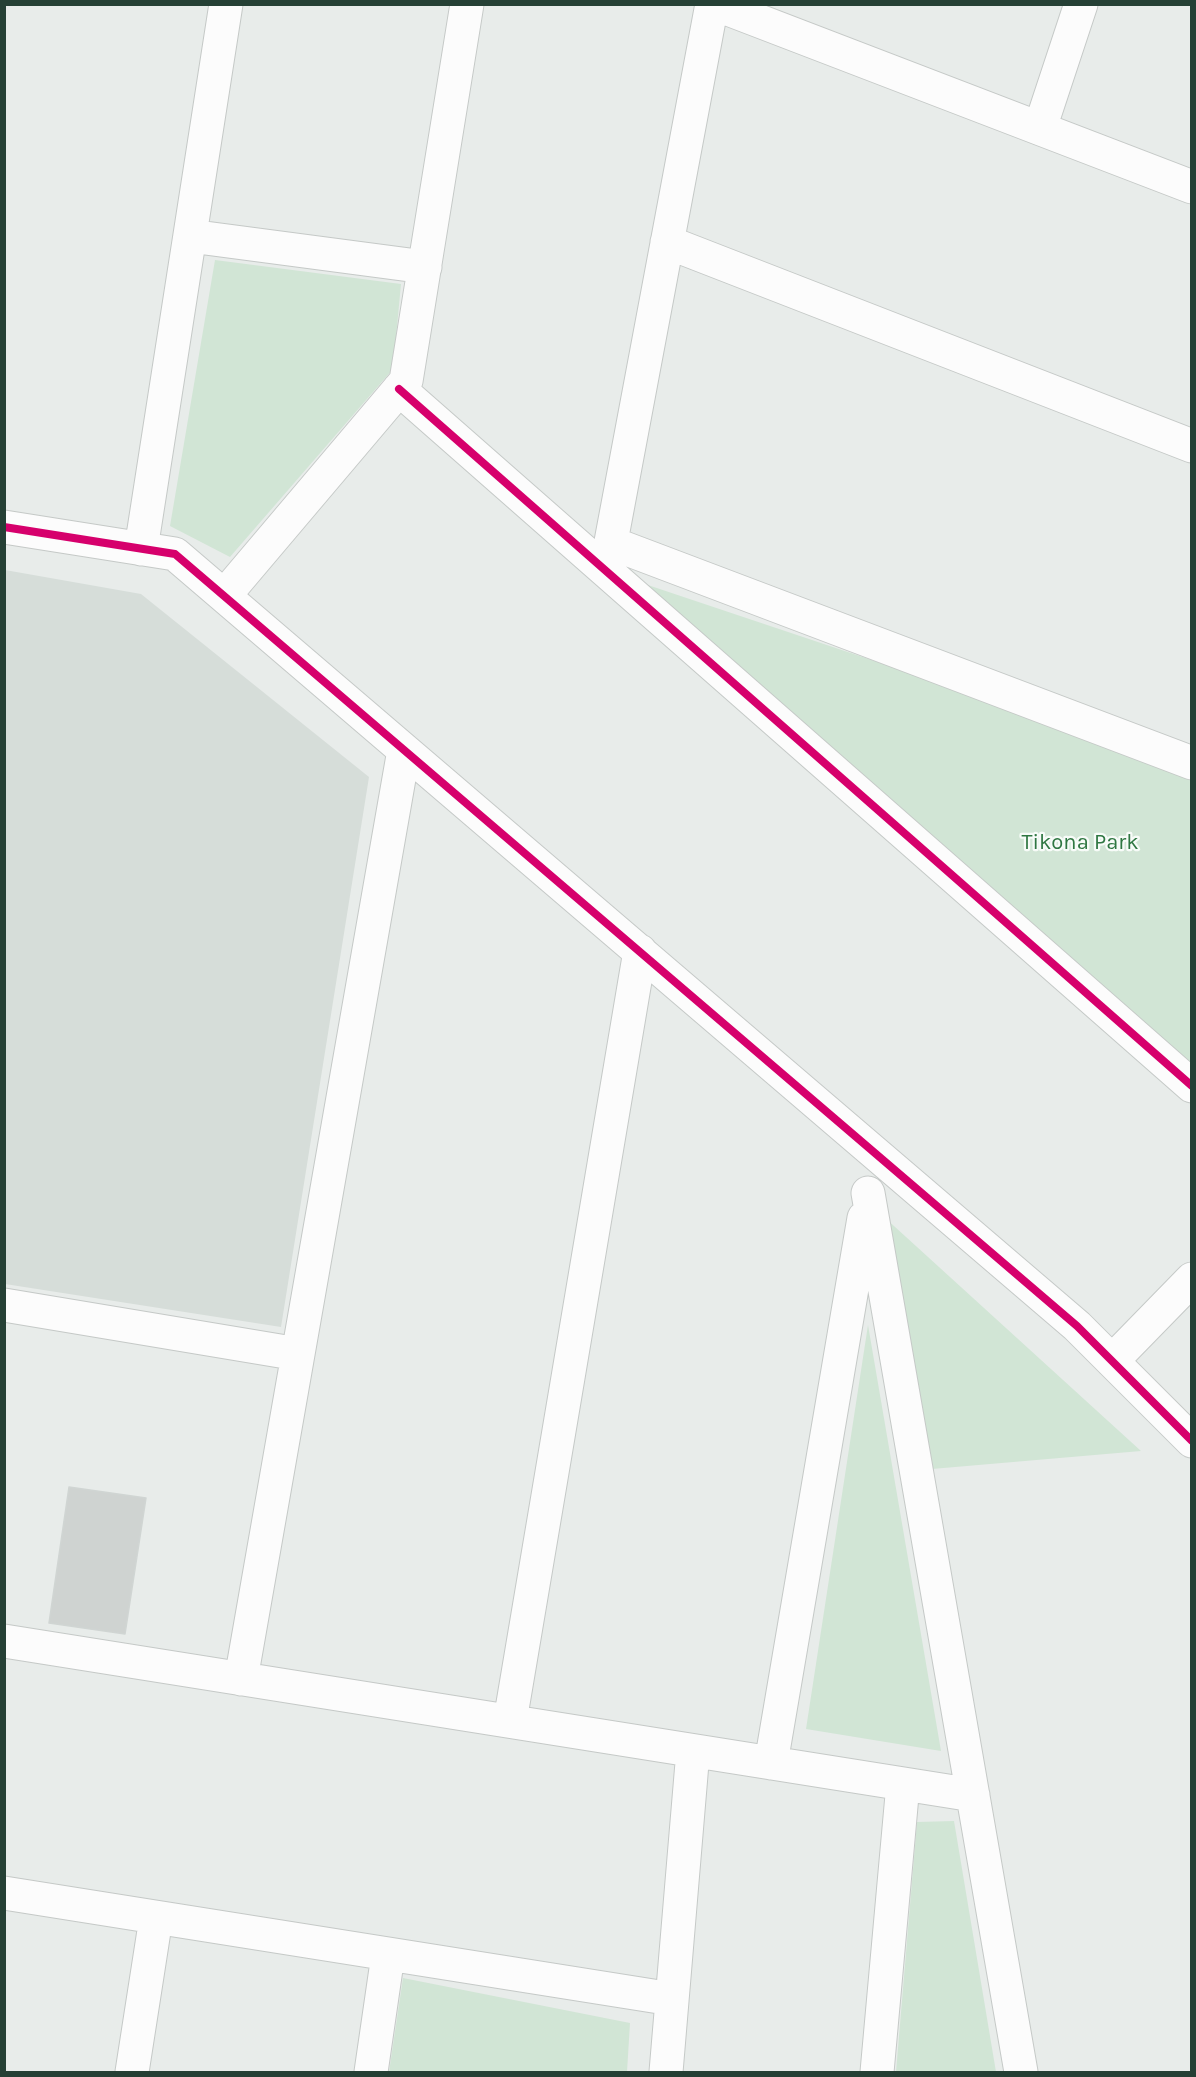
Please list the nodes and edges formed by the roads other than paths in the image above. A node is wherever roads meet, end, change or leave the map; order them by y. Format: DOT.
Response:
graph roads {
  1 [pos="226,4"];
  2 [pos="466,4"];
  3 [pos="713,4"];
  4 [pos="1082,4"];
  5 [pos="1040,128"];
  6 [pos="1191,187"];
  7 [pos="190,236"];
  8 [pos="667,242"];
  9 [pos="424,267"];
  10 [pos="399,389"];
  11 [pos="1191,446"];
  12 [pos="4,527"];
  13 [pos="141,549"];
  14 [pos="608,557"];
  15 [pos="224,596"];
  16 [pos="405,750"];
  17 [pos="1191,763"];
  18 [pos="640,951"];
  19 [pos="1191,1086"];
  20 [pos="883,1160"];
  21 [pos="868,1193"];
  22 [pos="1191,1279"];
  23 [pos="4,1305"];
  24 [pos="298,1354"];
  25 [pos="1112,1361"];
  26 [pos="1191,1441"];
  27 [pos="4,1641"];
  28 [pos="242,1679"];
  29 [pos="510,1721"];
  30 [pos="693,1751"];
  31 [pos="771,1763"];
  32 [pos="903,1784"];
  33 [pos="973,1795"];
  34 [pos="4,1893"];
  35 [pos="156,1917"];
  36 [pos="388,1955"];
  37 [pos="672,2000"];
  38 [pos="132,2073"];
  39 [pos="371,2073"];
  40 [pos="666,2073"];
  41 [pos="877,2073"];
  42 [pos="1021,2073"];
  1 -- 7 [label="street"];
  2 -- 9 [label="street"];
  3 -- 5 [label="street"];
  3 -- 8 [label="street"];
  4 -- 5 [label="street"];
  5 -- 6 [label="street"];
  7 -- 9 [label="street"];
  7 -- 13 [label="street"];
  8 -- 11 [label="street"];
  8 -- 14 [label="street"];
  9 -- 10 [label="street"];
  10 -- 14 [label="street"];
  10 -- 15 [label="street"];
  12 -- 13 [label="street"];
  13 -- 15 [label="street"];
  14 -- 17 [label="street"];
  14 -- 19 [label="street"];
  15 -- 16 [label="street"];
  16 -- 18 [label="street"];
  16 -- 24 [label="street"];
  18 -- 20 [label="street"];
  18 -- 29 [label="street"];
  20 -- 21 [label="street"];
  20 -- 25 [label="street"];
  21 -- 31 [label="street"];
  21 -- 33 [label="street"];
  22 -- 25 [label="street"];
  23 -- 24 [label="street"];
  24 -- 28 [label="street"];
  25 -- 26 [label="street"];
  27 -- 28 [label="street"];
  28 -- 29 [label="street"];
  29 -- 30 [label="street"];
  30 -- 31 [label="street"];
  30 -- 37 [label="street"];
  31 -- 32 [label="street"];
  32 -- 33 [label="street"];
  32 -- 41 [label="street"];
  33 -- 42 [label="street"];
  34 -- 35 [label="street"];
  35 -- 36 [label="street"];
  35 -- 38 [label="street"];
  36 -- 37 [label="street"];
  36 -- 39 [label="street"];
  37 -- 40 [label="street"];
}
